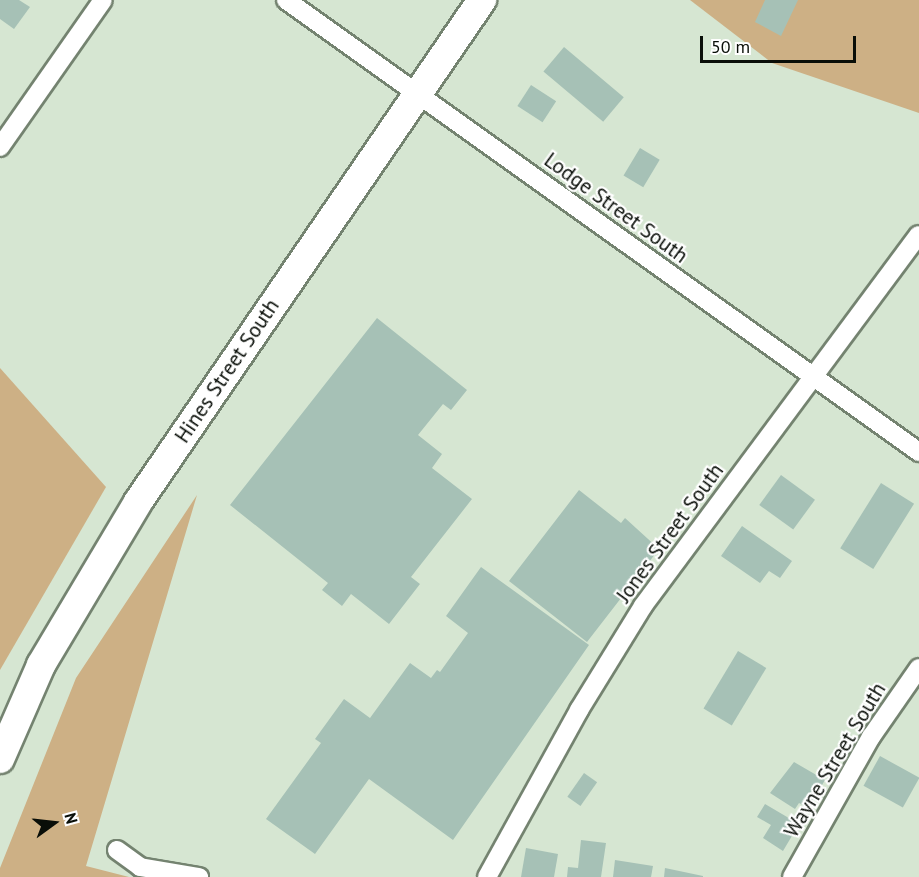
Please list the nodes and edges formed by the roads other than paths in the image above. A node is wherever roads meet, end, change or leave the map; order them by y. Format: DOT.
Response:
graph roads {
  1 [pos="103,0"];
  2 [pos="286,0"];
  3 [pos="482,0"];
  4 [pos="417,94"];
  5 [pos="0,147"];
  6 [pos="919,234"];
  7 [pos="812,376"];
  8 [pos="919,452"];
  9 [pos="919,668"];
  10 [pos="0,759"];
  11 [pos="117,850"];
  12 [pos="199,877"];
  13 [pos="487,877"];
  14 [pos="792,877"];
  1 -- 5 [label="street"];
  2 -- 4 [label="street, Lodge Street South"];
  3 -- 4 [label="main road, Hines Street South"];
  4 -- 7 [label="street, Lodge Street South"];
  4 -- 10 [label="main road, Hines Street South"];
  6 -- 7 [label="street, Jones Street South"];
  7 -- 8 [label="street, Lodge Street South"];
  7 -- 13 [label="street, Jones Street South"];
  9 -- 14 [label="street, Wayne Street South"];
  11 -- 12 [label="street"];
}
